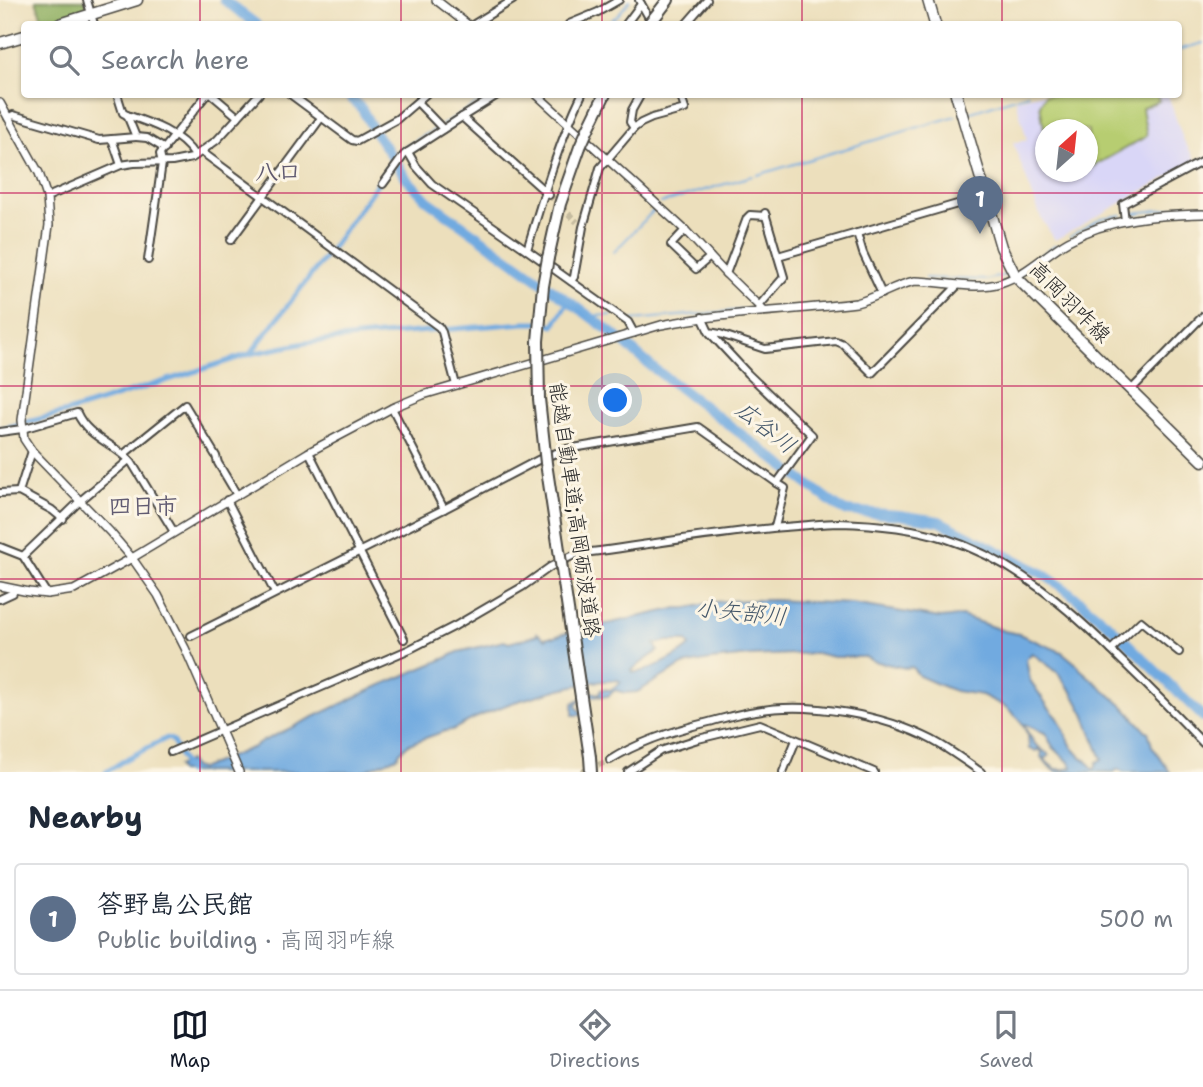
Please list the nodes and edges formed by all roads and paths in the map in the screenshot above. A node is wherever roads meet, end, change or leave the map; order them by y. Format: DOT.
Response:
graph roads {
  1 [pos="87,0"];
  2 [pos="137,0"];
  3 [pos="436,0"];
  4 [pos="513,0"];
  5 [pos="620,0"];
  6 [pos="668,0"];
  7 [pos="707,0"];
  8 [pos="928,0"];
  9 [pos="640,2"];
  10 [pos="92,20"];
  11 [pos="463,21"];
  12 [pos="479,21"];
  13 [pos="576,21"];
  14 [pos="628,21"];
  15 [pos="650,21"];
  16 [pos="653,21"];
  17 [pos="689,21"];
  18 [pos="934,21"];
  19 [pos="21,37"];
  20 [pos="0,43"];
  21 [pos="118,98"];
  22 [pos="206,98"];
  23 [pos="214,98"];
  24 [pos="255,98"];
  25 [pos="295,98"];
  26 [pos="422,98"];
  27 [pos="493,98"];
  28 [pos="540,98"];
  29 [pos="580,98"];
  30 [pos="603,98"];
  31 [pos="639,98"];
  32 [pos="681,98"];
  33 [pos="957,98"];
  34 [pos="0,103"];
  35 [pos="418,103"];
  36 [pos="127,115"];
  37 [pos="238,117"];
  38 [pos="462,117"];
  39 [pos="8,118"];
  40 [pos="321,118"];
  41 [pos="568,124"];
  42 [pos="441,126"];
  43 [pos="634,128"];
  44 [pos="136,137"];
  45 [pos="174,137"];
  46 [pos="112,139"];
  47 [pos="165,149"];
  48 [pos="202,152"];
  49 [pos="408,152"];
  50 [pos="195,156"];
  51 [pos="608,159"];
  52 [pos="1203,161"];
  53 [pos="162,163"];
  54 [pos="121,165"];
  55 [pos="383,184"];
  56 [pos="547,193"];
  57 [pos="985,196"];
  58 [pos="47,197"];
  59 [pos="263,197"];
  60 [pos="1203,216"];
  61 [pos="1125,221"];
  62 [pos="685,230"];
  63 [pos="857,233"];
  64 [pos="231,240"];
  65 [pos="527,250"];
  66 [pos="778,256"];
  67 [pos="710,257"];
  68 [pos="148,260"];
  69 [pos="726,274"];
  70 [pos="1016,277"];
  71 [pos="571,281"];
  72 [pos="958,285"];
  73 [pos="881,292"];
  74 [pos="761,309"];
  75 [pos="1203,316"];
  76 [pos="702,317"];
  77 [pos="709,332"];
  78 [pos="631,334"];
  79 [pos="456,385"];
  80 [pos="1131,390"];
  81 [pos="392,408"];
  82 [pos="22,425"];
  83 [pos="0,432"];
  84 [pos="32,451"];
  85 [pos="309,452"];
  86 [pos="127,457"];
  87 [pos="1203,461"];
  88 [pos="776,483"];
  89 [pos="19,492"];
  90 [pos="0,493"];
  91 [pos="237,495"];
  92 [pos="227,500"];
  93 [pos="80,502"];
  94 [pos="444,509"];
  95 [pos="63,519"];
  96 [pos="775,527"];
  97 [pos="174,532"];
  98 [pos="0,547"];
  99 [pos="359,550"];
  100 [pos="23,556"];
  101 [pos="132,558"];
  102 [pos="0,586"];
  103 [pos="14,589"];
  104 [pos="275,593"];
  105 [pos="47,594"];
  106 [pos="0,599"];
  107 [pos="191,636"];
  108 [pos="404,639"];
  109 [pos="1111,650"];
  110 [pos="1179,652"];
  111 [pos="222,732"];
  112 [pos="796,740"];
  113 [pos="1203,743"];
  114 [pos="171,752"];
  115 [pos="610,760"];
  116 [pos="239,772"];
  117 [pos="591,772"];
  118 [pos="628,772"];
  119 [pos="783,772"];
  120 [pos="874,772"];
  121 [pos="981,772"];
  1 -- 10 [label="street"];
  2 -- 10 [label="main road"];
  3 -- 11 [label="street"];
  4 -- 12 [label="street"];
  5 -- 13 [label="street"];
  6 -- 16 [label="highway, bridge"];
  7 -- 17 [label="street"];
  8 -- 18 [label="main road"];
  9 -- 14 [label="street"];
  9 -- 15 [label="street"];
  19 -- 20 [label="main road"];
  21 -- 36 [label="street"];
  22 -- 45 [label="street"];
  23 -- 37 [label="street"];
  24 -- 37 [label="street"];
  25 -- 40 [label="street"];
  26 -- 35 [label="street"];
  27 -- 38 [label="street"];
  28 -- 41 [label="street"];
  29 -- 41 [label="street"];
  30 -- 117 [label="highway, 能越自動車道;高岡砺波道路, bridge"];
  31 -- 43 [label="street"];
  32 -- 43 [label="street"];
  33 -- 57 [label="main road, 高岡羽咋線"];
  34 -- 39 [label="street"];
  35 -- 40 [label="street"];
  35 -- 42 [label="street"];
  36 -- 44 [label="street"];
  36 -- 45 [label="street"];
  37 -- 48 [label="street"];
  38 -- 42 [label="street"];
  38 -- 56 [label="street"];
  39 -- 46 [label="street"];
  39 -- 58 [label="street"];
  40 -- 59 [label="street"];
  41 -- 51 [label="street"];
  41 -- 56 [label="street"];
  42 -- 49 [label="street"];
  43 -- 51 [label="street"];
  44 -- 46 [label="street"];
  44 -- 47 [label="street"];
  45 -- 47 [label="street"];
  45 -- 50 [label="street"];
  46 -- 54 [label="street"];
  47 -- 53 [label="street"];
  48 -- 50 [label="street"];
  48 -- 59 [label="street"];
  49 -- 55 [label="street"];
  49 -- 65 [label="street"];
  50 -- 53 [label="street"];
  51 -- 62 [label="street"];
  51 -- 71 [label="street"];
  52 -- 61 [label="street"];
  53 -- 54 [label="street"];
  53 -- 68 [label="street"];
  54 -- 58 [label="street"];
  56 -- 65 [label="street"];
  57 -- 63 [label="street"];
  57 -- 70 [label="main road, 高岡羽咋線"];
  58 -- 82 [label="street"];
  59 -- 64 [label="street"];
  59 -- 79 [label="street"];
  60 -- 61 [label="street"];
  61 -- 70 [label="street"];
  62 -- 67 [label="street"];
  62 -- 67 [label="street"];
  63 -- 66 [label="street"];
  63 -- 73 [label="street"];
  65 -- 71 [label="street"];
  66 -- 69 [label="street"];
  66 -- 74 [label="street"];
  67 -- 69 [label="street"];
  69 -- 74 [label="street"];
  70 -- 72 [label="street"];
  70 -- 80 [label="main road, 高岡羽咋線"];
  71 -- 78 [label="street"];
  72 -- 73 [label="street"];
  72 -- 77 [label="street"];
  73 -- 74 [label="street"];
  74 -- 76 [label="street"];
  75 -- 80 [label="street"];
  76 -- 77 [label="street"];
  76 -- 78 [label="street"];
  77 -- 88 [label="street"];
  78 -- 79 [label="street"];
  79 -- 81 [label="street"];
  80 -- 87 [label="main road, 高岡羽咋線"];
  81 -- 85 [label="street"];
  81 -- 94 [label="street"];
  82 -- 83 [label="street"];
  82 -- 84 [label="street"];
  82 -- 86 [label="street"];
  84 -- 89 [label="street"];
  84 -- 93 [label="street"];
  85 -- 91 [label="street"];
  85 -- 99 [label="street"];
  86 -- 91 [label="street"];
  86 -- 93 [label="street"];
  86 -- 97 [label="street"];
  88 -- 94 [label="street"];
  88 -- 96 [label="street"];
  89 -- 90 [label="street"];
  89 -- 95 [label="street"];
  91 -- 92 [label="street"];
  92 -- 97 [label="street"];
  92 -- 104 [label="street"];
  93 -- 95 [label="street"];
  93 -- 101 [label="street"];
  94 -- 99 [label="street"];
  95 -- 100 [label="street"];
  96 -- 109 [label="street"];
  96 -- 111 [label="street"];
  97 -- 101 [label="street"];
  98 -- 100 [label="street"];
  99 -- 104 [label="street"];
  99 -- 108 [label="street"];
  100 -- 105 [label="street"];
  101 -- 105 [label="street"];
  101 -- 111 [label="street"];
  102 -- 103 [label="street"];
  103 -- 105 [label="street"];
  103 -- 106 [label="street"];
  104 -- 107 [label="street"];
  109 -- 110 [label="street"];
  109 -- 113 [label="street"];
  111 -- 114 [label="street"];
  111 -- 116 [label="street"];
  112 -- 118 [label="street"];
  112 -- 119 [label="street"];
  112 -- 120 [label="street"];
  115 -- 121 [label="street"];
}
